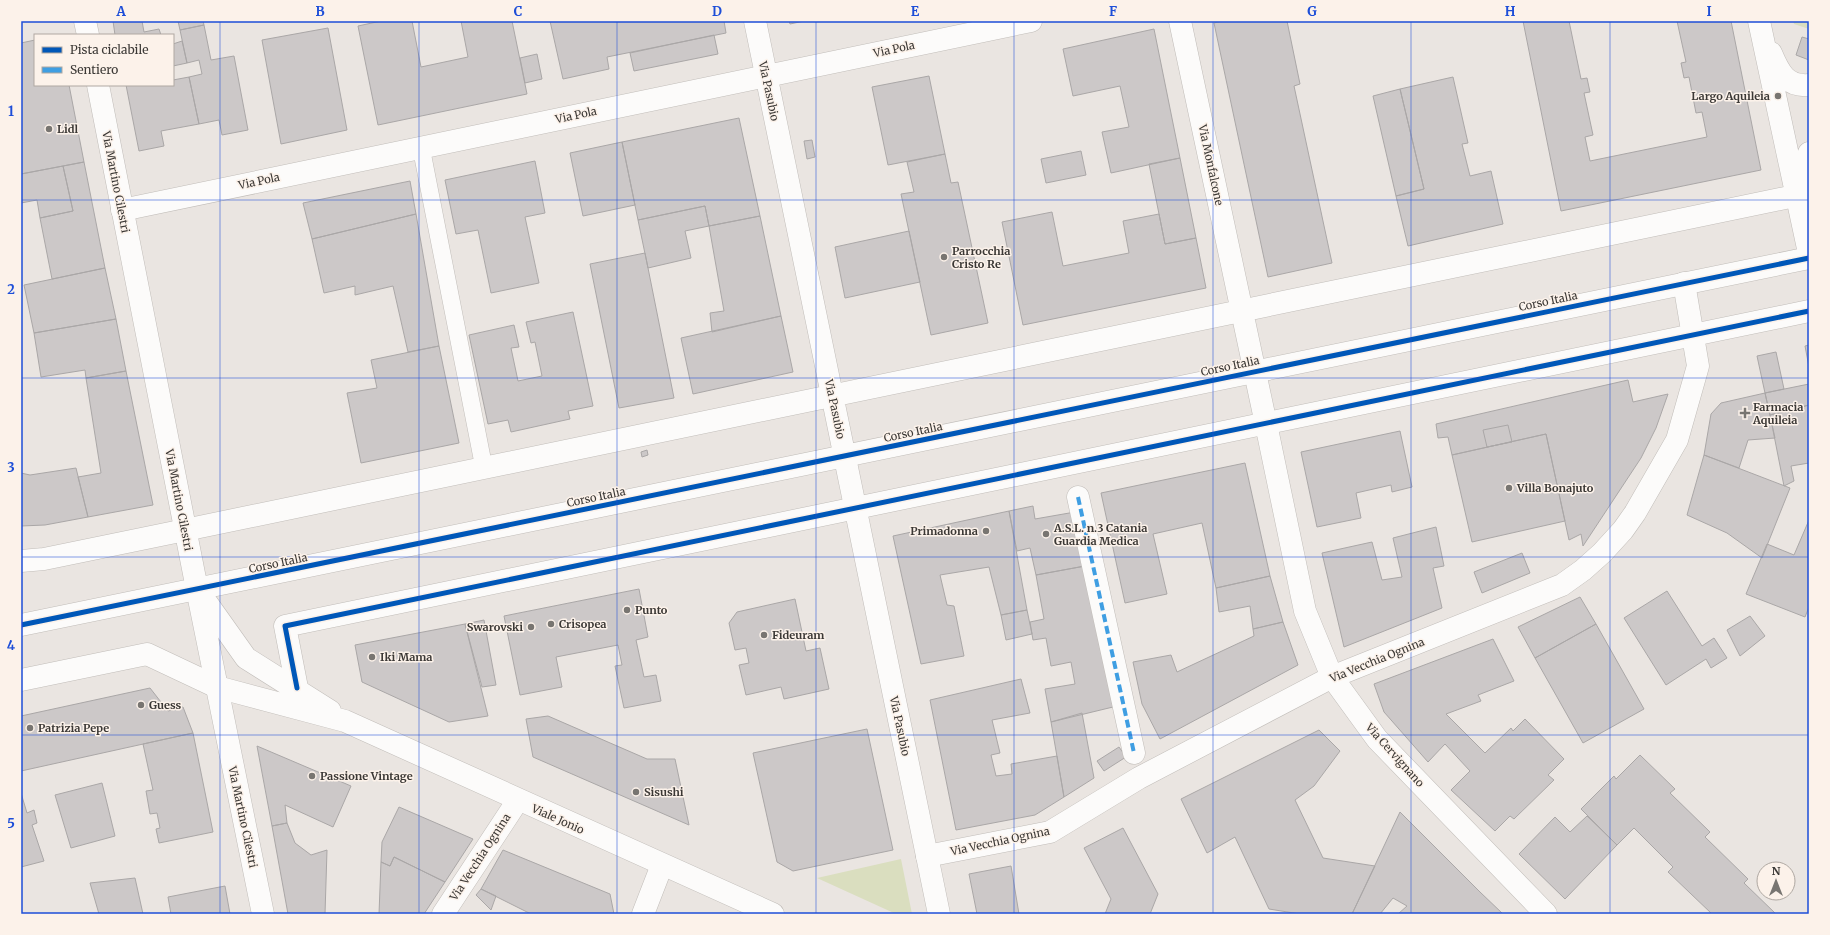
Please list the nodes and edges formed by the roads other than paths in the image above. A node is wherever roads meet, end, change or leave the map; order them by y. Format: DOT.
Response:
graph roads {
  1 [pos="85,21"];
  2 [pos="755,21"];
  3 [pos="1031,21"];
  4 [pos="1180,21"];
  5 [pos="1759,23"];
  6 [pos="88,34"];
  7 [pos="766,76"];
  8 [pos="1809,85"];
  9 [pos="98,86"];
  10 [pos="421,147"];
  11 [pos="1809,153"];
  12 [pos="1802,194"];
  13 [pos="122,210"];
  14 [pos="1809,253"];
  15 [pos="1809,258"];
  16 [pos="1684,283"];
  17 [pos="1241,310"];
  18 [pos="1809,311"];
  19 [pos="1694,335"];
  20 [pos="1255,371"];
  21 [pos="832,396"];
  22 [pos="1266,424"];
  23 [pos="844,456"];
  24 [pos="484,468"];
  25 [pos="1076,490"];
  26 [pos="855,509"];
  27 [pos="185,530"];
  28 [pos="21,561"];
  29 [pos="197,589"];
  30 [pos="21,626"];
  31 [pos="1332,677"];
  32 [pos="21,680"];
  33 [pos="217,687"];
  34 [pos="297,688"];
  35 [pos="345,721"];
  36 [pos="1134,753"];
  37 [pos="1139,778"];
  38 [pos="518,800"];
  39 [pos="927,856"];
  40 [pos="662,865"];
  41 [pos="263,914"];
  42 [pos="443,914"];
  43 [pos="643,914"];
  44 [pos="773,914"];
  45 [pos="939,914"];
  46 [pos="1546,914"];
  1 -- 6 [label="main road"];
  2 -- 7 [label="main road, Via Pasubio"];
  3 -- 7 [label="main road, Via Pola"];
  4 -- 17 [label="main road, Via Monfalcone"];
  5 -- 8 [label="main road"];
  5 -- 12 [label="main road"];
  7 -- 10 [label="main road, Via Pola"];
  7 -- 21 [label="main road, Via Pasubio"];
  9 -- 13 [label="main road, Via Martino Cilestri"];
  10 -- 13 [label="main road, Via Pola"];
  10 -- 24 [label="lane"];
  11 -- 12 [label="main road"];
  12 -- 14 [label="main road"];
  12 -- 17 [label="main road"];
  13 -- 27 [label="main road, Via Martino Cilestri"];
  15 -- 16 [label="main road, Corso Italia"];
  16 -- 19 [label="main road, Via Vecchia Ognina"];
  16 -- 20 [label="main road, Corso Italia"];
  17 -- 20 [label="main road, Via Monfalcone"];
  17 -- 21 [label="main road"];
  18 -- 19 [label="main road"];
  19 -- 22 [label="main road"];
  19 -- 31 [label="main road, Via Vecchia Ognina"];
  20 -- 22 [label="main road, Via Cervignano"];
  20 -- 23 [label="main road, Corso Italia"];
  21 -- 23 [label="main road, Via Pasubio"];
  21 -- 24 [label="main road"];
  22 -- 26 [label="main road"];
  22 -- 31 [label="main road, Via Cervignano"];
  23 -- 26 [label="main road, Via Pasubio"];
  23 -- 29 [label="main road, Corso Italia"];
  24 -- 27 [label="main road"];
  25 -- 36 [label="main road"];
  26 -- 34 [label="main road"];
  26 -- 39 [label="main road, Via Pasubio"];
  27 -- 28 [label="main road"];
  27 -- 29 [label="main road, Via Martino Cilestri"];
  29 -- 30 [label="main road, Corso Italia"];
  29 -- 33 [label="main road, Via Martino Cilestri"];
  29 -- 34 [label="main road"];
  31 -- 37 [label="main road, Via Vecchia Ognina"];
  31 -- 46 [label="main road, Via Cervignano"];
  32 -- 33 [label="main road"];
  33 -- 35 [label="main road"];
  33 -- 41 [label="main road, Via Martino Cilestri"];
  34 -- 35 [label="main road"];
  35 -- 38 [label="main road, Viale Jonio"];
  36 -- 37 [label="lane"];
  37 -- 39 [label="main road, Via Vecchia Ognina"];
  38 -- 40 [label="main road, Viale Jonio"];
  38 -- 42 [label="main road, Via Vecchia Ognina"];
  39 -- 45 [label="main road, Via Pasubio"];
  40 -- 43 [label="main road"];
  40 -- 44 [label="main road, Viale Jonio"];
}
